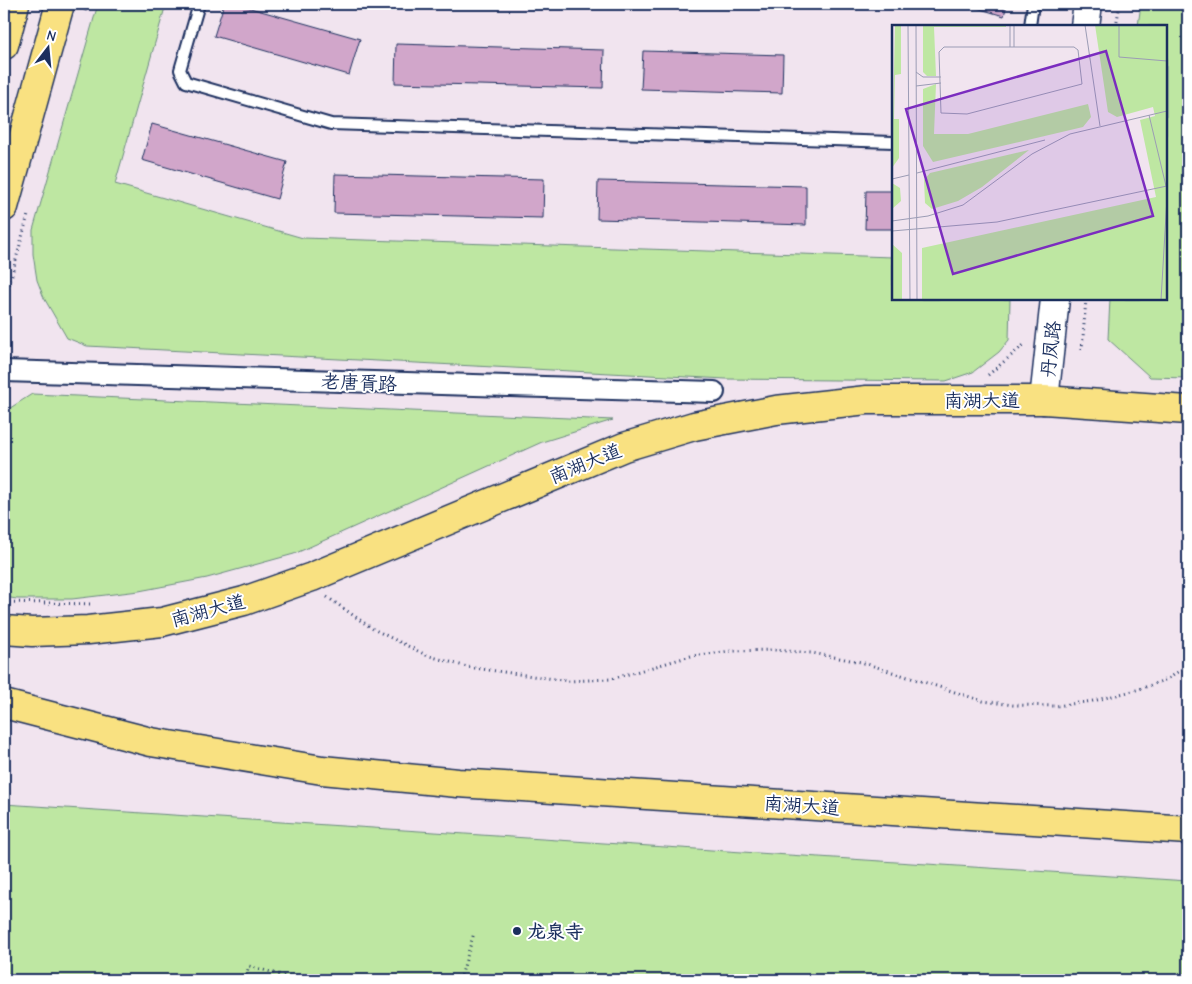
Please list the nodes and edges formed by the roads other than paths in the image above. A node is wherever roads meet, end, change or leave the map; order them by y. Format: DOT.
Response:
graph roads {
  1 [pos="15,4"];
  2 [pos="60,4"];
  3 [pos="199,4"];
  4 [pos="1033,4"];
  5 [pos="1088,4"];
  6 [pos="1030,25"];
  7 [pos="1085,25"];
  8 [pos="4,45"];
  9 [pos="892,142"];
  10 [pos="4,207"];
  11 [pos="1055,300"];
  12 [pos="4,371"];
  13 [pos="714,392"];
  14 [pos="1044,400"];
  15 [pos="1188,410"];
  16 [pos="4,630"];
  17 [pos="4,704"];
  18 [pos="1188,830"];
  1 -- 8 [label="main road"];
  2 -- 10 [label="main road"];
  3 -- 9 [label="lane"];
  4 -- 6 [label="lane"];
  5 -- 7 [label="main road"];
  11 -- 14 [label="main road, 丹凤路"];
  12 -- 13 [label="street, 老唐胥路"];
  14 -- 15 [label="main road, 南湖大道"];
  14 -- 16 [label="main road, 南湖大道"];
  17 -- 18 [label="main road, 南湖大道"];
}
